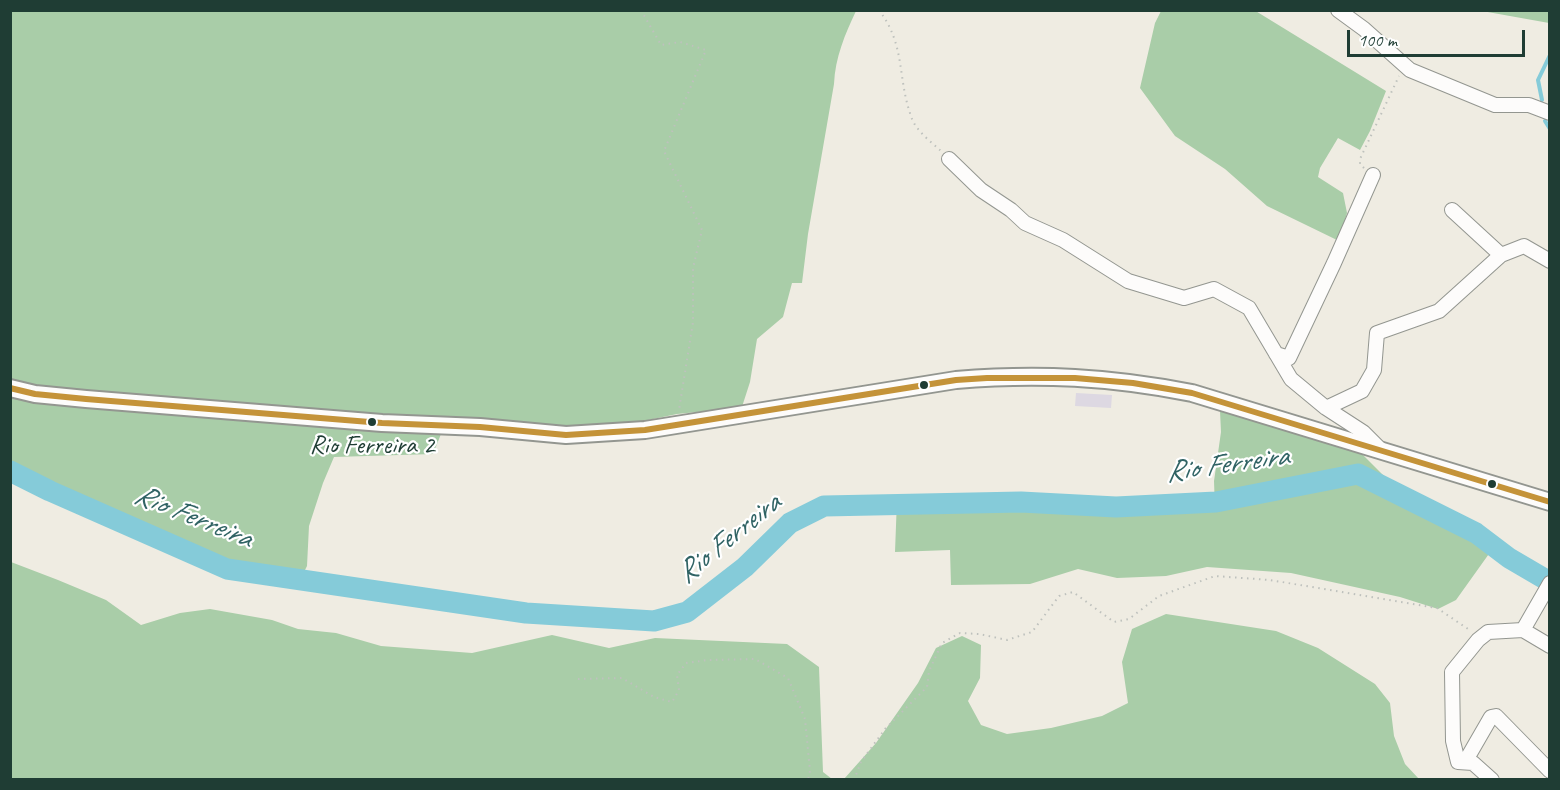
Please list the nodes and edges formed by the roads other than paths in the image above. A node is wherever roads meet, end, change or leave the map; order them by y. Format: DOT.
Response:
graph roads {
  1 [pos="1338,10"];
  2 [pos="1550,113"];
  3 [pos="949,159"];
  4 [pos="1373,176"];
  5 [pos="1452,210"];
  6 [pos="1501,255"];
  7 [pos="1550,261"];
  8 [pos="1276,354"];
  9 [pos="10,388"];
  10 [pos="1326,408"];
  11 [pos="1380,449"];
  12 [pos="1550,502"];
  13 [pos="1550,583"];
  14 [pos="1522,630"];
  15 [pos="1550,645"];
  16 [pos="1465,762"];
  17 [pos="1550,771"];
  18 [pos="1492,780"];
  1 -- 2 [label="street"];
  3 -- 8 [label="street"];
  4 -- 8 [label="street"];
  5 -- 6 [label="street"];
  6 -- 7 [label="street"];
  6 -- 10 [label="street"];
  8 -- 10 [label="street"];
  9 -- 11 [label="street"];
  10 -- 11 [label="street"];
  11 -- 12 [label="street"];
  13 -- 14 [label="street"];
  14 -- 15 [label="street"];
  14 -- 16 [label="street"];
  16 -- 17 [label="street"];
  16 -- 18 [label="street"];
}
